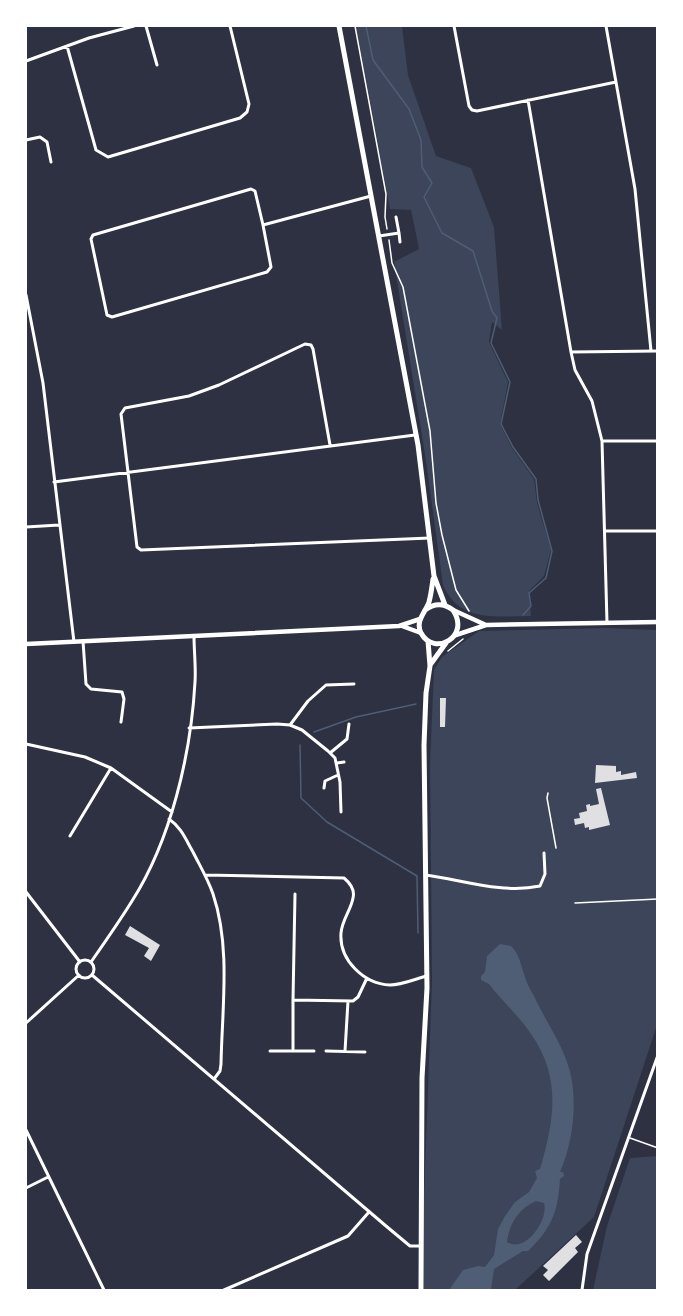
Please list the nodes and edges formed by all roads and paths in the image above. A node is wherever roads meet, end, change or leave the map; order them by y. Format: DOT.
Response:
graph roads {
  1 [pos="134,26"];
  2 [pos="146,26"];
  3 [pos="230,26"];
  4 [pos="339,26"];
  5 [pos="355,26"];
  6 [pos="453,26"];
  7 [pos="606,26"];
  8 [pos="67,46"];
  9 [pos="26,61"];
  10 [pos="157,65"];
  11 [pos="616,82"];
  12 [pos="528,100"];
  13 [pos="26,140"];
  14 [pos="51,162"];
  15 [pos="371,196"];
  16 [pos="396,217"];
  17 [pos="263,225"];
  18 [pos="399,233"];
  19 [pos="388,235"];
  20 [pos="379,236"];
  21 [pos="400,242"];
  22 [pos="26,295"];
  23 [pos="651,351"];
  24 [pos="657,351"];
  25 [pos="571,352"];
  26 [pos="416,435"];
  27 [pos="602,441"];
  28 [pos="657,441"];
  29 [pos="330,445"];
  30 [pos="128,473"];
  31 [pos="54,482"];
  32 [pos="59,525"];
  33 [pos="26,527"];
  34 [pos="605,531"];
  35 [pos="657,531"];
  36 [pos="430,538"];
  37 [pos="434,576"];
  38 [pos="445,605"];
  39 [pos="425,610"];
  40 [pos="453,610"];
  41 [pos="471,615"];
  42 [pos="420,619"];
  43 [pos="657,622"];
  44 [pos="607,623"];
  45 [pos="486,625"];
  46 [pos="399,626"];
  47 [pos="421,633"];
  48 [pos="456,635"];
  49 [pos="194,636"];
  50 [pos="83,641"];
  51 [pos="429,641"];
  52 [pos="74,642"];
  53 [pos="447,642"];
  54 [pos="26,644"];
  55 [pos="430,666"];
  56 [pos="354,684"];
  57 [pos="121,722"];
  58 [pos="349,724"];
  59 [pos="290,725"];
  60 [pos="189,728"];
  61 [pos="26,744"];
  62 [pos="330,753"];
  63 [pos="344,762"];
  64 [pos="337,764"];
  65 [pos="111,768"];
  66 [pos="338,775"];
  67 [pos="324,788"];
  68 [pos="548,793"];
  69 [pos="172,812"];
  70 [pos="341,812"];
  71 [pos="169,819"];
  72 [pos="70,836"];
  73 [pos="556,848"];
  74 [pos="544,854"];
  75 [pos="206,875"];
  76 [pos="426,875"];
  77 [pos="26,892"];
  78 [pos="295,894"];
  79 [pos="657,898"];
  80 [pos="575,903"];
  81 [pos="80,962"];
  82 [pos="91,962"];
  83 [pos="79,975"];
  84 [pos="92,975"];
  85 [pos="427,976"];
  86 [pos="367,978"];
  87 [pos="293,1000"];
  88 [pos="348,1001"];
  89 [pos="26,1023"];
  90 [pos="270,1051"];
  91 [pos="292,1051"];
  92 [pos="314,1051"];
  93 [pos="326,1052"];
  94 [pos="345,1052"];
  95 [pos="365,1052"];
  96 [pos="657,1055"];
  97 [pos="652,1069"];
  98 [pos="657,1070"];
  99 [pos="214,1079"];
  100 [pos="26,1130"];
  101 [pos="628,1137"];
  102 [pos="657,1148"];
  103 [pos="48,1177"];
  104 [pos="26,1188"];
  105 [pos="369,1212"];
  106 [pos="422,1246"];
  107 [pos="105,1290"];
  108 [pos="224,1290"];
  109 [pos="421,1290"];
  110 [pos="582,1290"];
  1 -- 8 [label="street"];
  2 -- 10 [label="street"];
  3 -- 8 [label="street"];
  4 -- 15 [label="highway"];
  5 -- 19 [label="path"];
  6 -- 12 [label="street"];
  7 -- 11 [label="street"];
  8 -- 9 [label="street"];
  11 -- 12 [label="street"];
  11 -- 23 [label="street"];
  12 -- 25 [label="street"];
  13 -- 14 [label="street"];
  15 -- 17 [label="street"];
  15 -- 20 [label="highway"];
  16 -- 18 [label="street"];
  17 -- 17 [label="street"];
  18 -- 19 [label="street"];
  18 -- 21 [label="street"];
  19 -- 20 [label="street"];
  19 -- 41 [label="path"];
  20 -- 26 [label="highway"];
  22 -- 31 [label="street"];
  23 -- 24 [label="street"];
  23 -- 25 [label="street"];
  25 -- 27 [label="street"];
  26 -- 29 [label="street"];
  26 -- 36 [label="highway"];
  27 -- 28 [label="street"];
  27 -- 34 [label="street"];
  29 -- 30 [label="street"];
  29 -- 30 [label="street"];
  30 -- 31 [label="street"];
  30 -- 36 [label="street"];
  31 -- 32 [label="street"];
  32 -- 33 [label="street"];
  32 -- 52 [label="street"];
  34 -- 35 [label="street"];
  34 -- 44 [label="street"];
  36 -- 37 [label="highway"];
  37 -- 38 [label="highway"];
  37 -- 39 [label="highway"];
  38 -- 39 [label="highway"];
  38 -- 40 [label="highway"];
  39 -- 42 [label="highway"];
  40 -- 45 [label="main road"];
  40 -- 48 [label="highway"];
  42 -- 46 [label="main road"];
  42 -- 47 [label="highway"];
  43 -- 44 [label="main road"];
  44 -- 45 [label="main road"];
  45 -- 48 [label="main road"];
  46 -- 47 [label="main road"];
  46 -- 49 [label="main road"];
  47 -- 51 [label="highway"];
  48 -- 53 [label="highway"];
  49 -- 50 [label="main road"];
  49 -- 60 [label="street"];
  50 -- 52 [label="main road"];
  50 -- 57 [label="street"];
  51 -- 53 [label="highway"];
  51 -- 55 [label="highway"];
  52 -- 54 [label="main road"];
  53 -- 55 [label="highway"];
  55 -- 76 [label="highway"];
  56 -- 59 [label="street"];
  58 -- 62 [label="street"];
  59 -- 60 [label="street"];
  59 -- 62 [label="street"];
  60 -- 69 [label="street"];
  61 -- 65 [label="street"];
  62 -- 64 [label="street"];
  63 -- 64 [label="street"];
  64 -- 66 [label="street"];
  65 -- 69 [label="street"];
  65 -- 72 [label="street"];
  66 -- 67 [label="street"];
  66 -- 70 [label="street"];
  68 -- 73 [label="path"];
  69 -- 71 [label="street"];
  71 -- 75 [label="street"];
  71 -- 82 [label="street"];
  74 -- 76 [label="street"];
  75 -- 86 [label="street"];
  75 -- 99 [label="street"];
  76 -- 85 [label="highway"];
  77 -- 81 [label="street"];
  78 -- 87 [label="street"];
  79 -- 80 [label="path"];
  81 -- 82 [label="street"];
  81 -- 83 [label="street"];
  82 -- 84 [label="street"];
  83 -- 84 [label="street"];
  83 -- 89 [label="street"];
  84 -- 99 [label="street"];
  85 -- 86 [label="street"];
  85 -- 106 [label="highway"];
  86 -- 88 [label="street"];
  87 -- 88 [label="street"];
  87 -- 91 [label="street"];
  88 -- 94 [label="street"];
  90 -- 91 [label="street"];
  91 -- 92 [label="street"];
  93 -- 94 [label="street"];
  94 -- 95 [label="street"];
  96 -- 97 [label="street"];
  97 -- 98 [label="street"];
  97 -- 101 [label="street"];
  99 -- 105 [label="street"];
  100 -- 103 [label="street"];
  101 -- 102 [label="lane"];
  101 -- 110 [label="street"];
  103 -- 104 [label="street"];
  103 -- 107 [label="street"];
  105 -- 106 [label="street"];
  105 -- 108 [label="street"];
  106 -- 109 [label="highway"];
}
